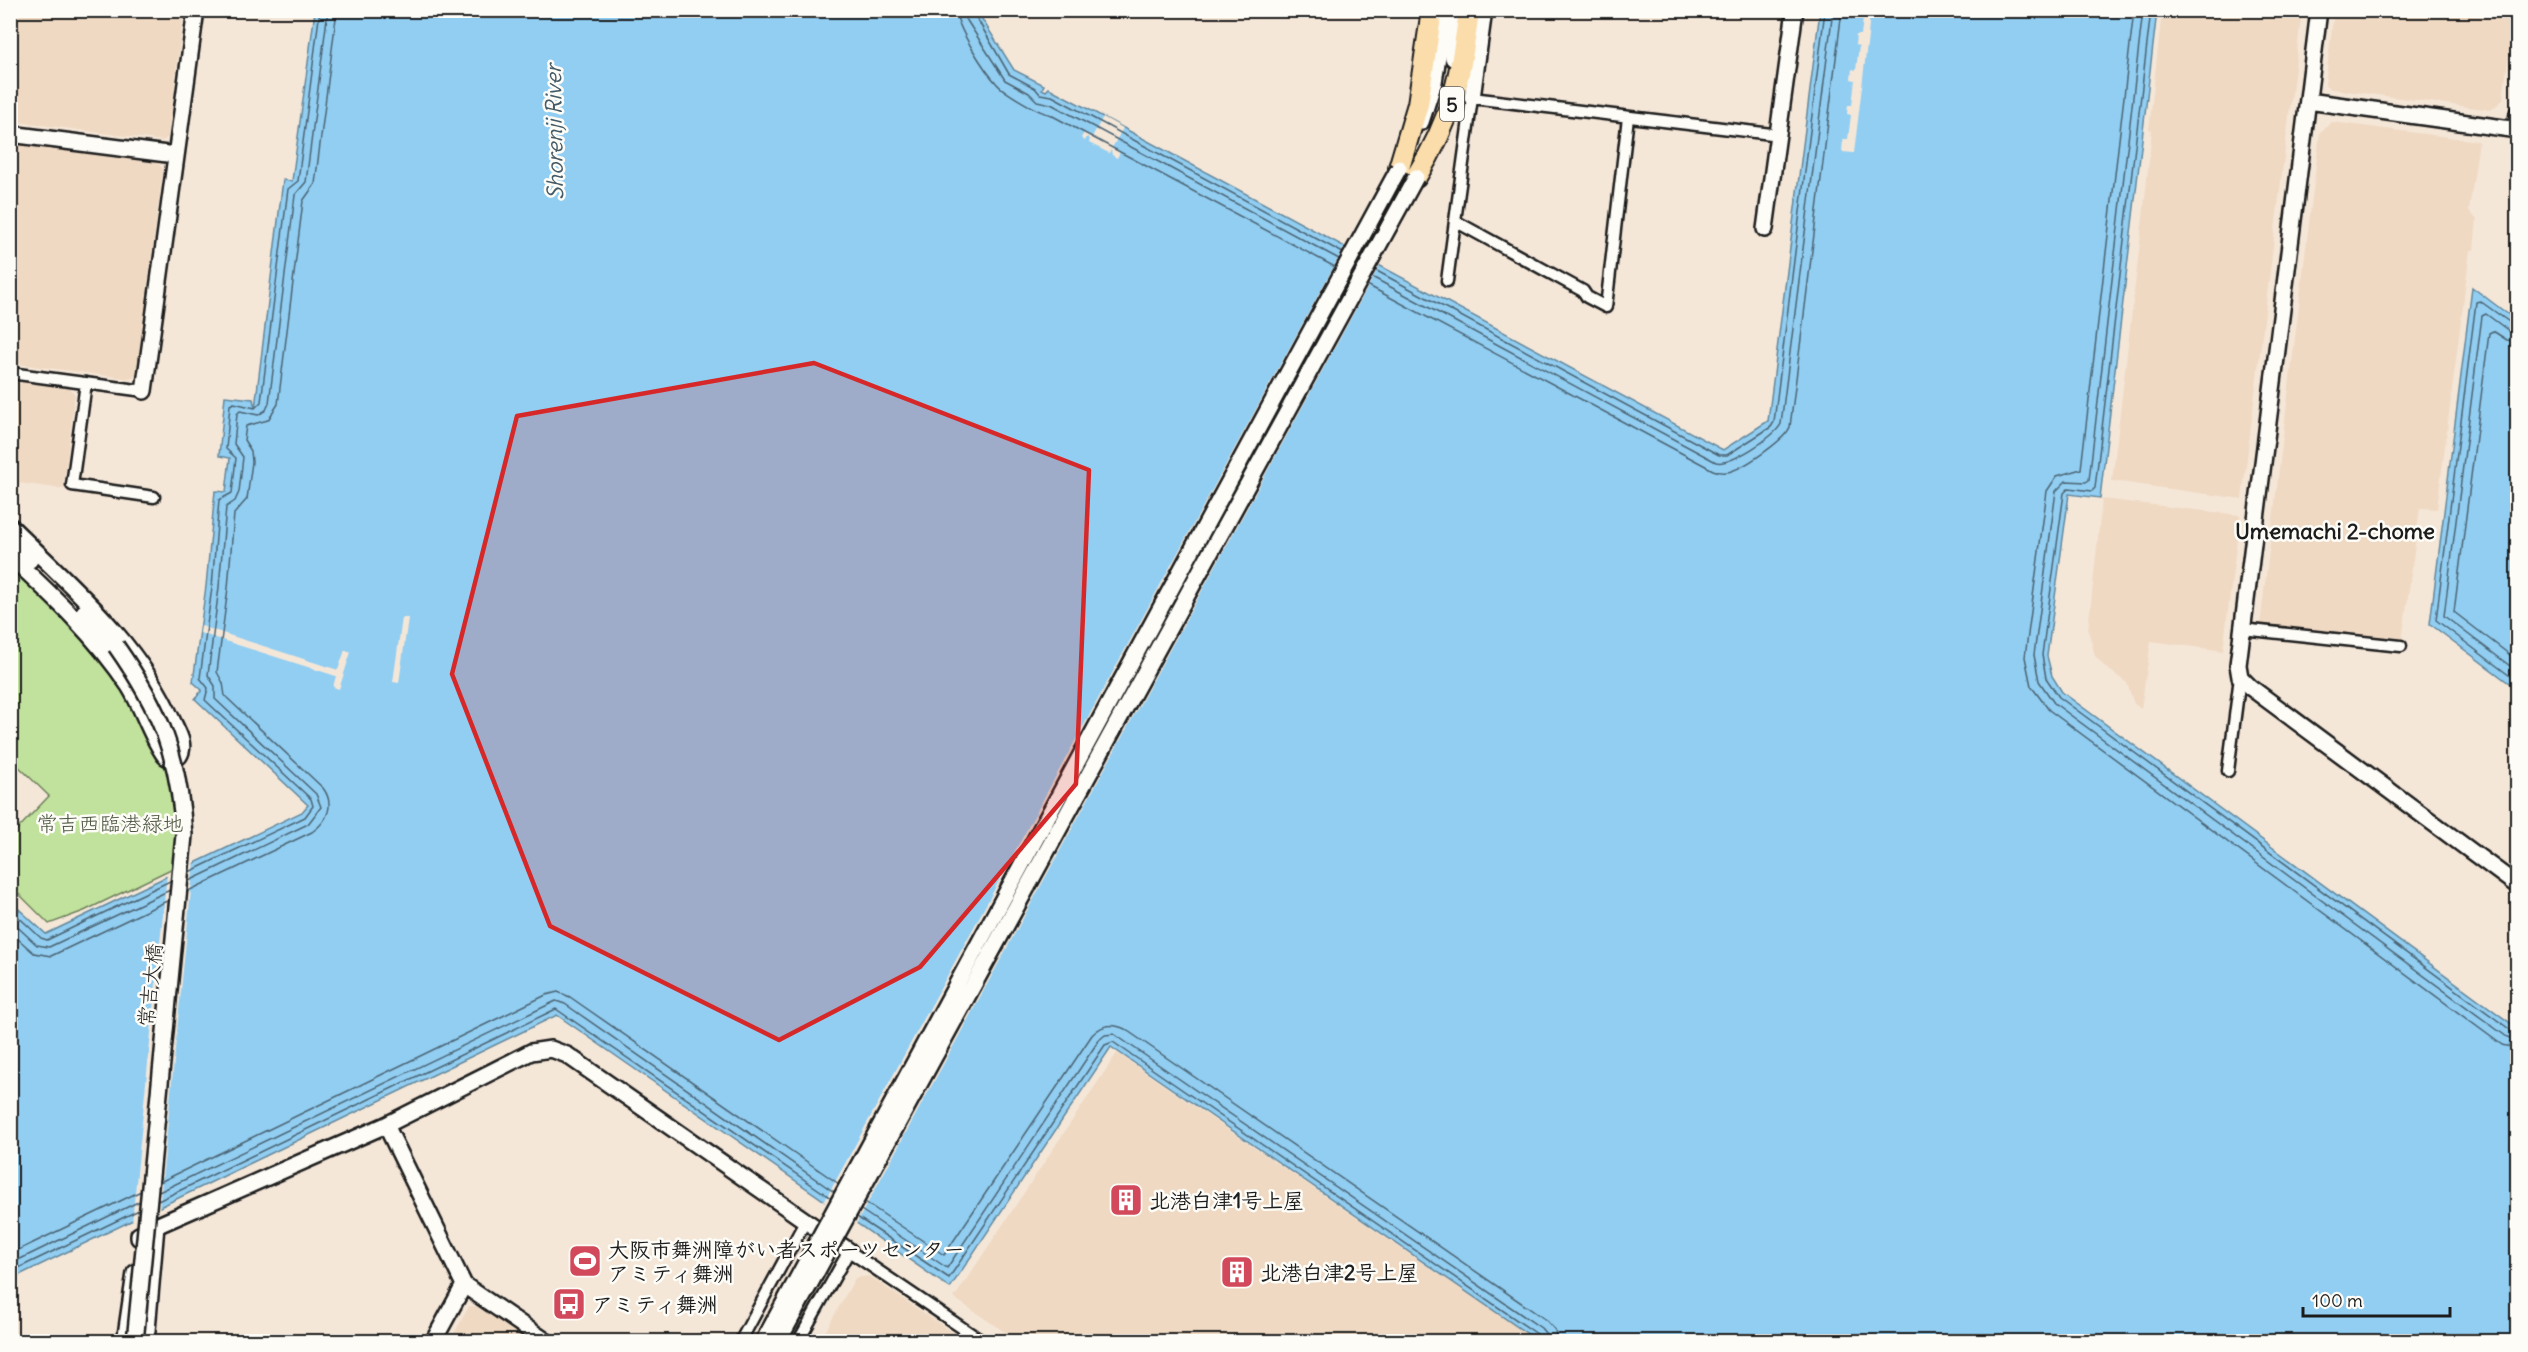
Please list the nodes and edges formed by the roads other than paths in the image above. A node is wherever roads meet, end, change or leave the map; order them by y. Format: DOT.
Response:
graph roads {
  1 [pos="196,10"];
  2 [pos="1432,10"];
  3 [pos="1445,10"];
  4 [pos="1458,10"];
  5 [pos="1470,10"];
  6 [pos="1484,10"];
  7 [pos="1794,10"];
  8 [pos="2319,10"];
  9 [pos="1472,98"];
  10 [pos="2308,101"];
  11 [pos="1629,117"];
  12 [pos="2517,124"];
  13 [pos="10,134"];
  14 [pos="1779,135"];
  15 [pos="175,155"];
  16 [pos="1408,173"];
  17 [pos="1455,221"];
  18 [pos="1765,229"];
  19 [pos="1447,281"];
  20 [pos="10,373"];
  21 [pos="87,383"];
  22 [pos="144,391"];
  23 [pos="154,497"];
  24 [pos="10,526"];
  25 [pos="10,541"];
  26 [pos="10,556"];
  27 [pos="2242,629"];
  28 [pos="2401,646"];
  29 [pos="2240,677"];
  30 [pos="2228,771"];
  31 [pos="2517,886"];
  32 [pos="386,1125"];
  33 [pos="806,1220"];
  34 [pos="156,1226"];
  35 [pos="849,1251"];
  36 [pos="464,1285"];
  37 [pos="125,1341"];
  38 [pos="135,1341"];
  39 [pos="146,1341"];
  40 [pos="433,1341"];
  41 [pos="548,1341"];
  42 [pos="740,1341"];
  43 [pos="763,1341"];
  44 [pos="778,1341"];
  45 [pos="798,1341"];
  46 [pos="983,1341"];
  1 -- 15 [label="street"];
  2 -- 16 [label="highway, 5"];
  3 -- 16 [label="street"];
  4 -- 16 [label="street"];
  5 -- 16 [label="highway, 5"];
  6 -- 9 [label="street"];
  7 -- 14 [label="street"];
  8 -- 10 [label="street"];
  9 -- 11 [label="street"];
  9 -- 17 [label="street"];
  10 -- 12 [label="street"];
  10 -- 27 [label="street"];
  11 -- 14 [label="street"];
  11 -- 17 [label="street"];
  13 -- 15 [label="street"];
  14 -- 18 [label="street"];
  15 -- 22 [label="street"];
  16 -- 43 [label="street, bridge"];
  16 -- 44 [label="street, bridge"];
  17 -- 19 [label="street"];
  20 -- 21 [label="street"];
  21 -- 22 [label="street"];
  21 -- 23 [label="street"];
  24 -- 26 [label="street"];
  25 -- 38 [label="street, 常吉大橋, bridge"];
  27 -- 28 [label="street"];
  27 -- 29 [label="street"];
  29 -- 30 [label="street"];
  29 -- 31 [label="street"];
  32 -- 33 [label="street"];
  32 -- 34 [label="street"];
  32 -- 36 [label="street"];
  33 -- 35 [label="street"];
  33 -- 42 [label="street"];
  34 -- 37 [label="street"];
  34 -- 39 [label="street"];
  35 -- 45 [label="street"];
  35 -- 46 [label="street"];
  36 -- 40 [label="street"];
  36 -- 41 [label="street"];
}
